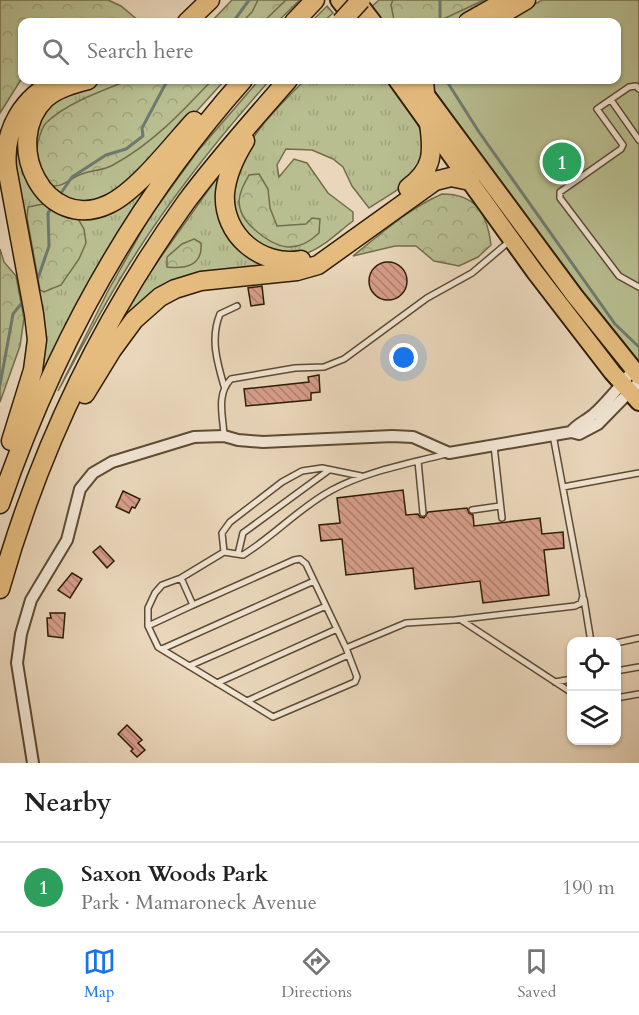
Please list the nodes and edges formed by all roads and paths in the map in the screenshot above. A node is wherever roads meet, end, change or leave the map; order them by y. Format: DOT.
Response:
graph roads {
  1 [pos="210,0"];
  2 [pos="224,0"];
  3 [pos="315,0"];
  4 [pos="339,0"];
  5 [pos="356,0"];
  6 [pos="361,0"];
  7 [pos="507,0"];
  8 [pos="526,0"];
  9 [pos="191,18"];
  10 [pos="205,18"];
  11 [pos="298,18"];
  12 [pos="345,18"];
  13 [pos="353,18"];
  14 [pos="370,18"];
  15 [pos="475,18"];
  16 [pos="495,18"];
  17 [pos="51,84"];
  18 [pos="77,84"];
  19 [pos="229,84"];
  20 [pos="240,84"];
  21 [pos="285,84"];
  22 [pos="285,84"];
  23 [pos="401,84"];
  24 [pos="421,84"];
  25 [pos="639,89"];
  26 [pos="611,100"];
  27 [pos="429,123"];
  28 [pos="639,140"];
  29 [pos="470,181"];
  30 [pos="512,239"];
  31 [pos="637,284"];
  32 [pos="237,306"];
  33 [pos="634,381"];
  34 [pos="224,386"];
  35 [pos="552,435"];
  36 [pos="224,436"];
  37 [pos="494,446"];
  38 [pos="449,453"];
  39 [pos="418,461"];
  40 [pos="329,470"];
  41 [pos="639,473"];
  42 [pos="0,477"];
  43 [pos="363,477"];
  44 [pos="36,479"];
  45 [pos="562,487"];
  46 [pos="0,504"];
  47 [pos="500,506"];
  48 [pos="472,510"];
  49 [pos="423,513"];
  50 [pos="502,518"];
  51 [pos="224,552"];
  52 [pos="238,554"];
  53 [pos="181,578"];
  54 [pos="314,581"];
  55 [pos="0,589"];
  56 [pos="584,596"];
  57 [pos="193,605"];
  58 [pos="326,606"];
  59 [pos="461,620"];
  60 [pos="148,626"];
  61 [pos="337,629"];
  62 [pos="590,637"];
  63 [pos="639,638"];
  64 [pos="621,641"];
  65 [pos="346,648"];
  66 [pos="162,649"];
  67 [pos="348,655"];
  68 [pos="189,666"];
  69 [pos="639,667"];
  70 [pos="621,670"];
  71 [pos="567,680"];
  72 [pos="555,682"];
  73 [pos="217,683"];
  74 [pos="569,691"];
  75 [pos="639,694"];
  76 [pos="621,697"];
  77 [pos="247,701"];
  78 [pos="33,763"];
  1 -- 9 [label="highway"];
  2 -- 10 [label="highway"];
  3 -- 11 [label="highway"];
  4 -- 13 [label="main road"];
  5 -- 14 [label="main road"];
  6 -- 12 [label="highway, bridge"];
  7 -- 15 [label="highway"];
  8 -- 16 [label="highway"];
  17 -- 42 [label="highway"];
  18 -- 19 [label="highway"];
  20 -- 46 [label="highway"];
  21 -- 27 [label="highway"];
  22 -- 44 [label="highway"];
  23 -- 27 [label="main road"];
  24 -- 33 [label="main road"];
  25 -- 26 [label="lane"];
  26 -- 28 [label="lane"];
  26 -- 31 [label="lane"];
  27 -- 29 [label="main road"];
  29 -- 30 [label="main road"];
  29 -- 44 [label="highway"];
  30 -- 33 [label="main road"];
  30 -- 34 [label="lane"];
  32 -- 34 [label="lane"];
  33 -- 35 [label="street"];
  34 -- 36 [label="lane"];
  35 -- 37 [label="street"];
  35 -- 45 [label="lane"];
  36 -- 38 [label="street"];
  36 -- 78 [label="street"];
  37 -- 38 [label="street"];
  37 -- 47 [label="lane"];
  38 -- 39 [label="lane"];
  39 -- 43 [label="lane"];
  39 -- 49 [label="lane"];
  40 -- 43 [label="lane"];
  40 -- 51 [label="lane"];
  40 -- 52 [label="lane"];
  41 -- 45 [label="lane"];
  43 -- 52 [label="lane"];
  44 -- 55 [label="highway"];
  45 -- 56 [label="lane"];
  47 -- 48 [label="lane"];
  47 -- 50 [label="lane"];
  51 -- 52 [label="lane"];
  51 -- 53 [label="lane"];
  53 -- 57 [label="lane"];
  53 -- 60 [label="lane"];
  54 -- 57 [label="lane"];
  54 -- 58 [label="lane"];
  54 -- 66 [label="lane"];
  56 -- 59 [label="lane"];
  56 -- 62 [label="lane"];
  57 -- 60 [label="lane"];
  58 -- 61 [label="lane"];
  58 -- 68 [label="lane"];
  59 -- 65 [label="lane"];
  59 -- 72 [label="lane"];
  60 -- 66 [label="lane"];
  61 -- 65 [label="lane"];
  61 -- 73 [label="lane"];
  63 -- 64 [label="lane"];
  65 -- 67 [label="lane"];
  66 -- 68 [label="lane"];
  67 -- 77 [label="lane"];
  67 -- 77 [label="lane"];
  68 -- 73 [label="lane"];
  69 -- 70 [label="lane"];
  71 -- 72 [label="lane"];
  72 -- 74 [label="lane"];
  73 -- 77 [label="lane"];
  75 -- 76 [label="lane"];
}
